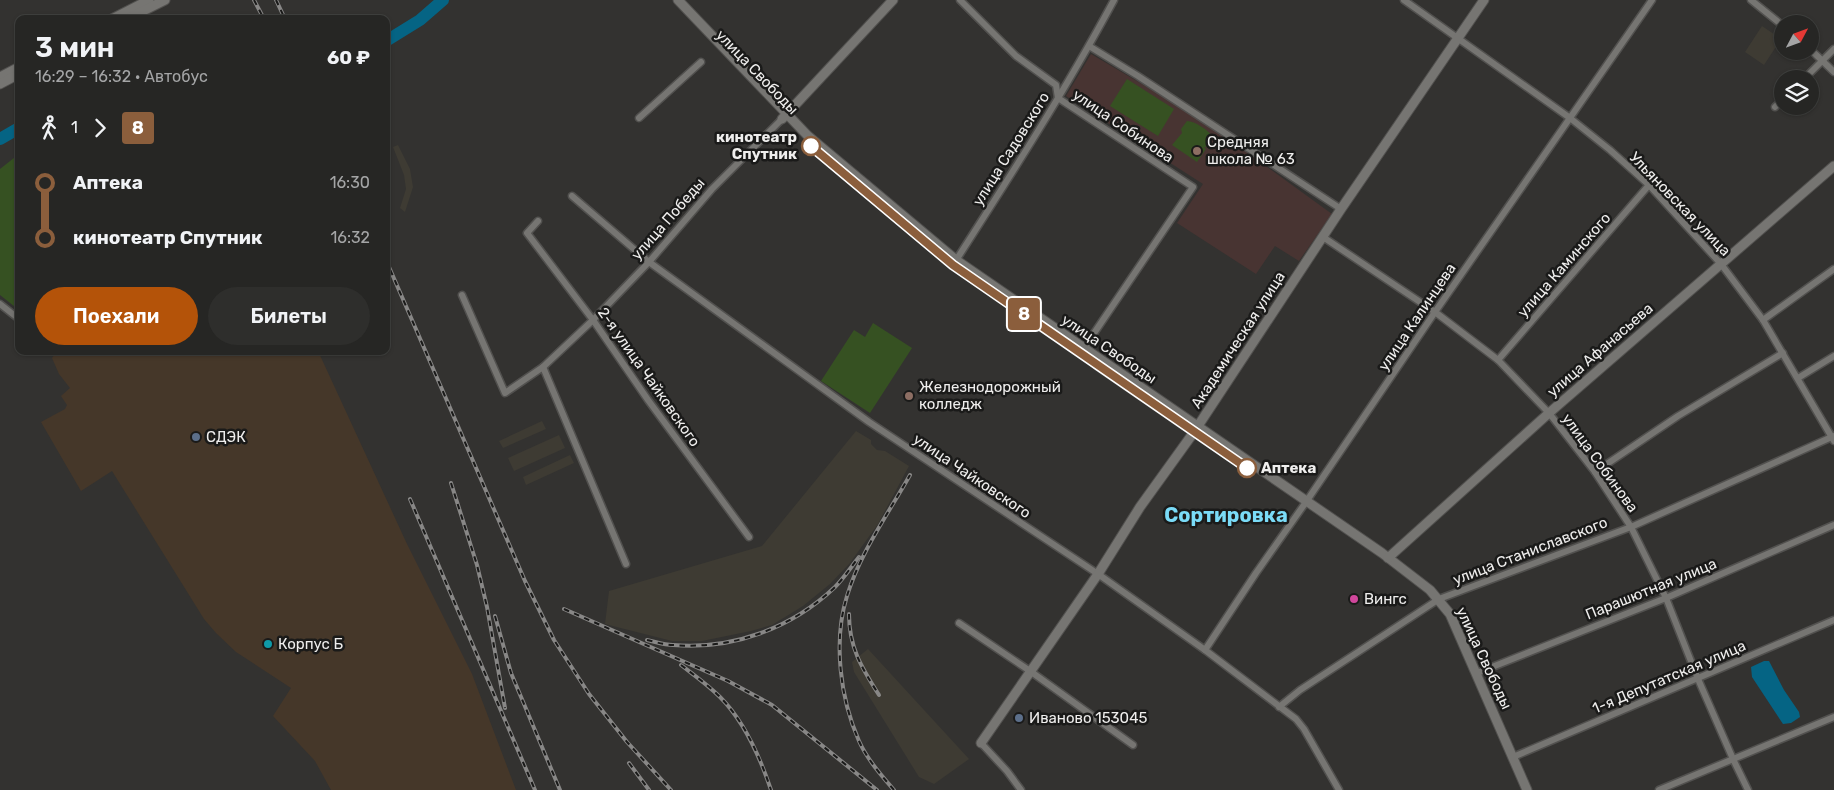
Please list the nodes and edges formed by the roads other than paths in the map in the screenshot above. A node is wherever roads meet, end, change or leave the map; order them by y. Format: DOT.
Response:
graph roads {
  1 [pos="148,0"];
  2 [pos="165,0"];
  3 [pos="671,0"];
  4 [pos="678,0"];
  5 [pos="893,0"];
  6 [pos="960,0"];
  7 [pos="1114,0"];
  8 [pos="1404,0"];
  9 [pos="1484,0"];
  10 [pos="1652,0"];
  11 [pos="1751,0"];
  12 [pos="1761,3"];
  13 [pos="120,15"];
  14 [pos="135,15"];
  15 [pos="1774,17"];
  16 [pos="1458,39"];
  17 [pos="1089,46"];
  18 [pos="1834,49"];
  19 [pos="1819,57"];
  20 [pos="1823,60"];
  21 [pos="701,62"];
  22 [pos="15,69"];
  23 [pos="1813,70"];
  24 [pos="1834,72"];
  25 [pos="15,76"];
  26 [pos="0,77"];
  27 [pos="0,84"];
  28 [pos="1058,98"];
  29 [pos="784,116"];
  30 [pos="639,118"];
  31 [pos="1570,118"];
  32 [pos="1834,166"];
  33 [pos="1649,185"];
  34 [pos="572,196"];
  35 [pos="1342,209"];
  36 [pos="538,221"];
  37 [pos="1323,237"];
  38 [pos="649,262"];
  39 [pos="954,262"];
  40 [pos="1720,264"];
  41 [pos="1834,270"];
  42 [pos="462,295"];
  43 [pos="0,304"];
  44 [pos="1435,312"];
  45 [pos="15,316"];
  46 [pos="593,320"];
  47 [pos="1763,320"];
  48 [pos="1084,348"];
  49 [pos="1783,353"];
  50 [pos="1834,356"];
  51 [pos="1498,360"];
  52 [pos="543,367"];
  53 [pos="1798,378"];
  54 [pos="1549,413"];
  55 [pos="1196,429"];
  56 [pos="1833,438"];
  57 [pos="1595,472"];
  58 [pos="1305,504"];
  59 [pos="1834,525"];
  60 [pos="1631,527"];
  61 [pos="749,537"];
  62 [pos="1388,558"];
  63 [pos="626,564"];
  64 [pos="1098,574"];
  65 [pos="1666,598"];
  66 [pos="1439,599"];
  67 [pos="1834,620"];
  68 [pos="959,623"];
  69 [pos="1205,650"];
  70 [pos="1030,671"];
  71 [pos="1477,673"];
  72 [pos="1698,678"];
  73 [pos="1279,707"];
  74 [pos="1834,717"];
  75 [pos="981,743"];
  76 [pos="1133,745"];
  77 [pos="1513,757"];
  78 [pos="1733,759"];
  79 [pos="1021,790"];
  80 [pos="1340,790"];
  81 [pos="1527,790"];
  82 [pos="1659,790"];
  83 [pos="1748,790"];
  1 -- 13 [label="street"];
  2 -- 14 [label="street"];
  3 -- 29 [label="street, улица Свободы"];
  4 -- 29 [label="street, улица Свободы"];
  5 -- 29 [label="street, улица Победы"];
  6 -- 28 [label="street, улица Собинова"];
  7 -- 17 [label="street, улица Садовского"];
  8 -- 16 [label="street, Ульяновская улица"];
  9 -- 16 [label="street, Академическая улица"];
  10 -- 31 [label="street, улица Калинцева"];
  11 -- 12 [label="street"];
  12 -- 15 [label="street"];
  16 -- 31 [label="street, Ульяновская улица"];
  16 -- 35 [label="street, Академическая улица"];
  17 -- 28 [label="street, улица Садовского"];
  17 -- 35 [label="street"];
  18 -- 20 [label="street"];
  19 -- 20 [label="street"];
  20 -- 23 [label="street"];
  20 -- 24 [label="street"];
  21 -- 30 [label="street"];
  22 -- 26 [label="street"];
  25 -- 27 [label="street"];
  28 -- 39 [label="street, улица Садовского"];
  28 -- 48 [label="street, улица Собинова"];
  29 -- 38 [label="street, улица Победы"];
  29 -- 39 [label="street, улица Свободы"];
  31 -- 33 [label="street, Ульяновская улица"];
  31 -- 44 [label="street, улица Калинцева"];
  32 -- 40 [label="street, улица Афанасьева"];
  33 -- 40 [label="street, Ульяновская улица"];
  33 -- 51 [label="street, улица Каминского"];
  34 -- 38 [label="street, улица Чайковского"];
  35 -- 37 [label="street, Академическая улица"];
  36 -- 46 [label="street, 2-я улица Чайковского"];
  37 -- 44 [label="street, улица Собинова"];
  37 -- 55 [label="street, Академическая улица"];
  38 -- 46 [label="street, улица Победы"];
  38 -- 64 [label="street, улица Чайковского"];
  39 -- 48 [label="street, улица Свободы"];
  39 -- 55 [label="street, улица Свободы"];
  40 -- 47 [label="street, Ульяновская улица"];
  40 -- 54 [label="street, улица Афанасьева"];
  41 -- 47 [label="street"];
  42 -- 52 [label="street, улица Победы"];
  43 -- 45 [label="street"];
  44 -- 51 [label="street, улица Собинова"];
  44 -- 58 [label="street, улица Калинцева"];
  46 -- 52 [label="street, улица Победы"];
  46 -- 61 [label="street, 2-я улица Чайковского"];
  47 -- 49 [label="street, Ульяновская улица"];
  48 -- 55 [label="street, улица Свободы"];
  49 -- 53 [label="street, Ульяновская улица"];
  49 -- 57 [label="street"];
  50 -- 53 [label="street"];
  51 -- 54 [label="street, улица Собинова"];
  52 -- 63 [label="street"];
  53 -- 56 [label="street, Ульяновская улица"];
  54 -- 57 [label="street, улица Собинова"];
  54 -- 62 [label="street, улица Афанасьева"];
  55 -- 58 [label="street, улица Свободы"];
  55 -- 64 [label="street, Академическая улица"];
  56 -- 60 [label="street, улица Станиславского"];
  57 -- 60 [label="street, улица Собинова"];
  58 -- 62 [label="street, улица Свободы"];
  58 -- 69 [label="street, улица Калинцева"];
  59 -- 65 [label="street, Парашютная улица"];
  60 -- 65 [label="street, улица Собинова"];
  60 -- 66 [label="street, улица Станиславского"];
  62 -- 66 [label="street, улица Свободы"];
  64 -- 69 [label="street, улица Чайковского"];
  64 -- 70 [label="street, Академическая улица"];
  65 -- 71 [label="street, Парашютная улица"];
  65 -- 72 [label="street, улица Собинова"];
  66 -- 71 [label="street, улица Свободы"];
  66 -- 73 [label="street, улица Станиславского"];
  67 -- 72 [label="street, 1-я Депутатская улица"];
  68 -- 70 [label="street"];
  69 -- 73 [label="street, улица Чайковского"];
  70 -- 75 [label="street, Академическая улица"];
  70 -- 76 [label="street"];
  71 -- 77 [label="street, улица Свободы"];
  72 -- 77 [label="street, 1-я Депутатская улица"];
  72 -- 78 [label="street, улица Собинова"];
  73 -- 80 [label="street, улица Чайковского"];
  74 -- 78 [label="street"];
  75 -- 79 [label="street"];
  77 -- 81 [label="street, улица Свободы"];
  78 -- 82 [label="street"];
  78 -- 83 [label="street, улица Собинова"];
}
